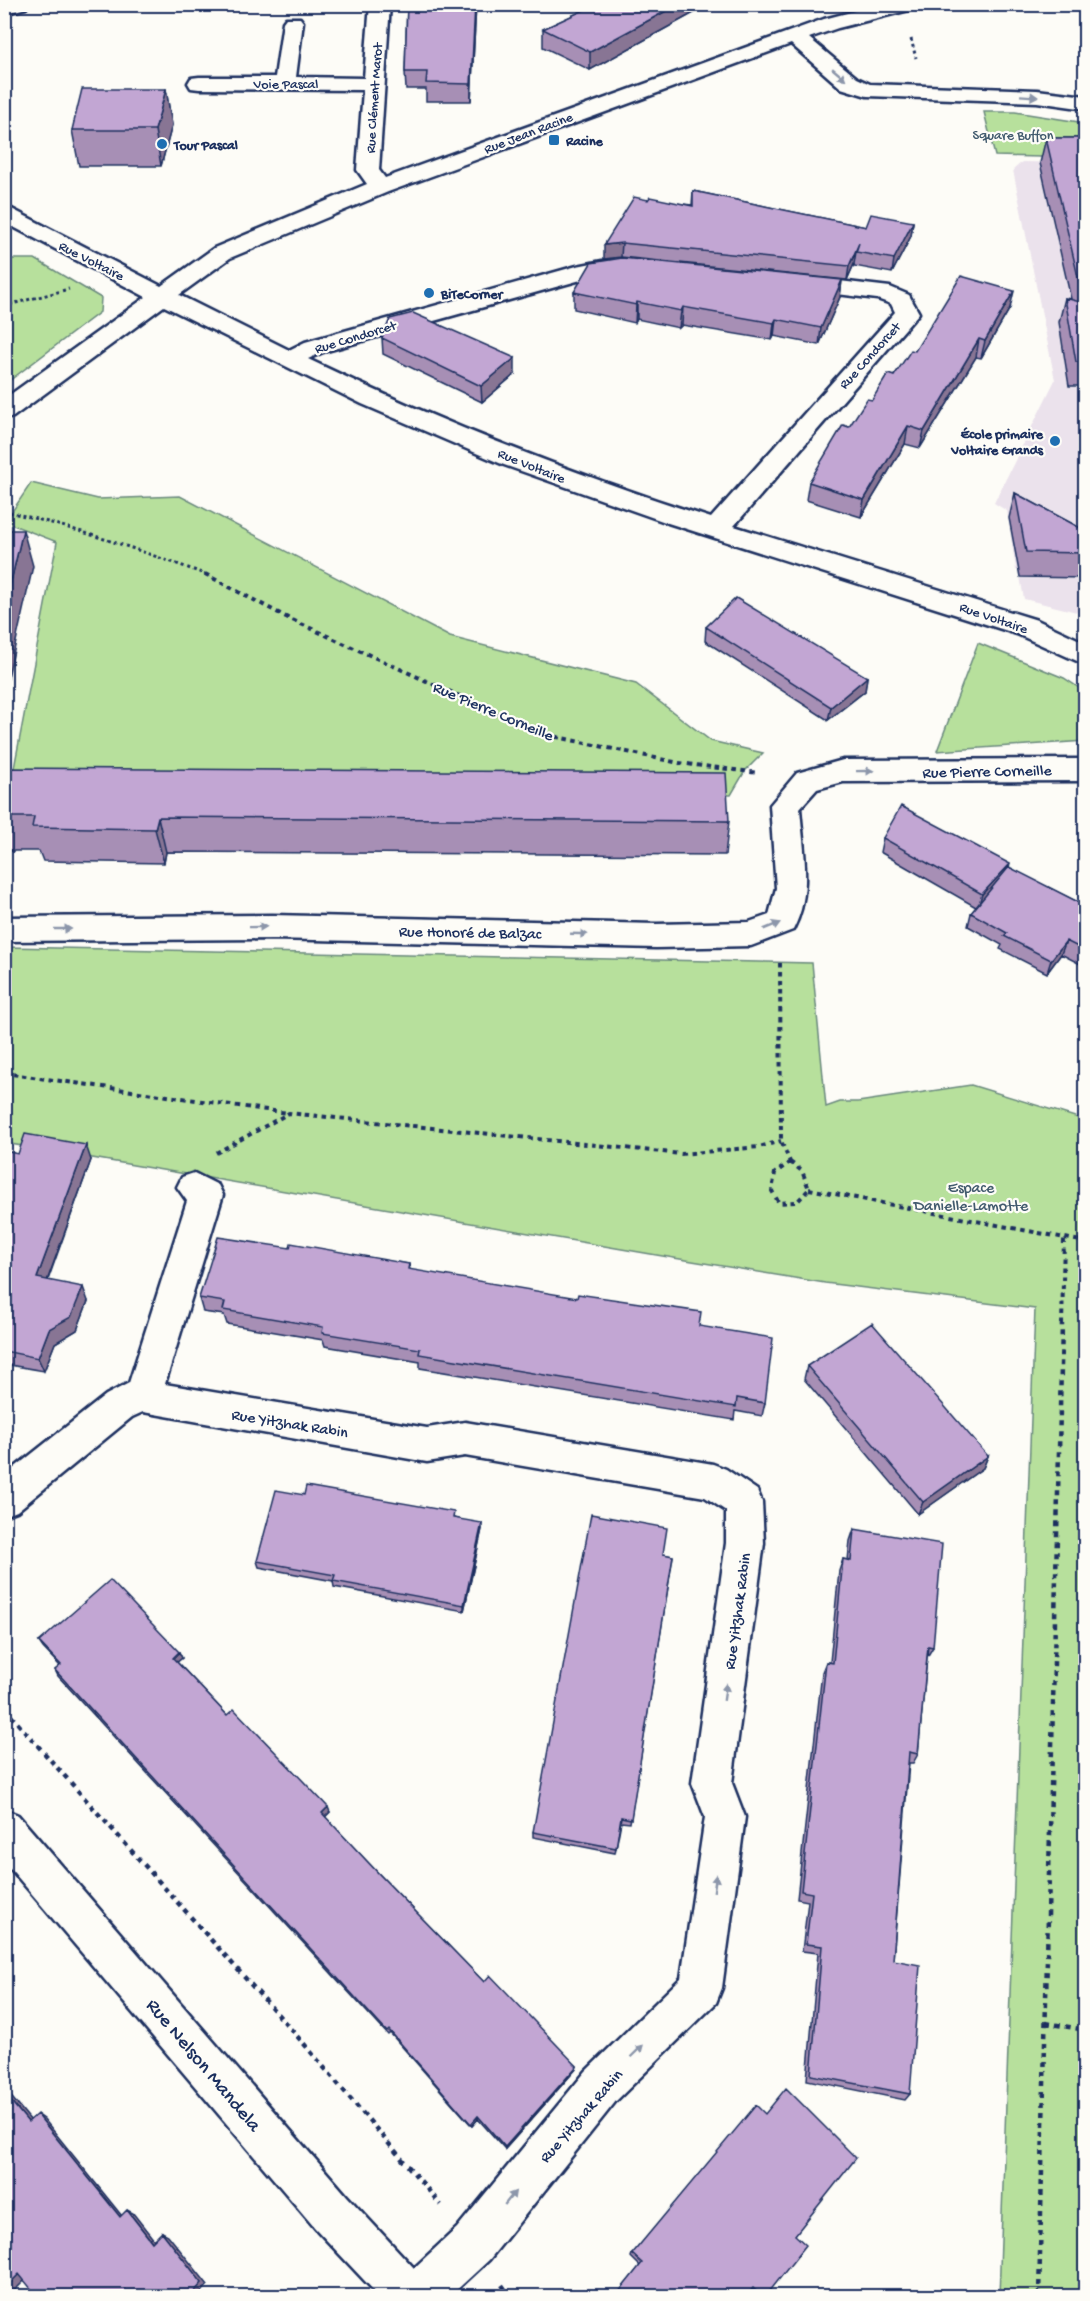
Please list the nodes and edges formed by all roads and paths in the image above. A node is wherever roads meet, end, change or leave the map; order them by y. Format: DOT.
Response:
graph roads {
  1 [pos="19,4"];
  2 [pos="380,4"];
  3 [pos="910,4"];
  4 [pos="4,8"];
  5 [pos="293,22"];
  6 [pos="909,33"];
  7 [pos="794,36"];
  8 [pos="199,83"];
  9 [pos="285,84"];
  10 [pos="373,84"];
  11 [pos="920,91"];
  12 [pos="1086,104"];
  13 [pos="380,187"];
  14 [pos="4,212"];
  15 [pos="657,270"];
  16 [pos="122,276"];
  17 [pos="776,281"];
  18 [pos="162,296"];
  19 [pos="4,306"];
  20 [pos="290,359"];
  21 [pos="4,411"];
  22 [pos="4,511"];
  23 [pos="716,529"];
  24 [pos="1086,655"];
  25 [pos="1086,770"];
  26 [pos="807,781"];
  27 [pos="782,922"];
  28 [pos="4,929"];
  29 [pos="4,1072"];
  30 [pos="289,1113"];
  31 [pos="781,1141"];
  32 [pos="790,1162"];
  33 [pos="194,1187"];
  34 [pos="809,1189"];
  35 [pos="1064,1238"];
  36 [pos="1086,1242"];
  37 [pos="143,1396"];
  38 [pos="4,1499"];
  39 [pos="4,1708"];
  40 [pos="4,1829"];
  41 [pos="1046,2023"];
  42 [pos="1086,2030"];
  43 [pos="473,2244"];
  44 [pos="409,2296"];
  45 [pos="417,2296"];
  46 [pos="510,2296"];
  47 [pos="1039,2296"];
  1 -- 4 [label="street"];
  2 -- 10 [label="street, Rue Clément Marot"];
  3 -- 7 [label="street, Rue Jean Racine"];
  5 -- 9 [label="street"];
  6 -- 11 [label="path"];
  7 -- 11 [label="street, one-way"];
  7 -- 13 [label="street, Rue Jean Racine"];
  8 -- 9 [label="street, Voie Pascal"];
  9 -- 10 [label="street, Voie Pascal"];
  10 -- 13 [label="street, Rue Clément Marot"];
  11 -- 12 [label="street, one-way"];
  13 -- 18 [label="street, Rue Jean Racine"];
  14 -- 16 [label="street, Rue Voltaire"];
  15 -- 20 [label="street, Rue Condorcet"];
  16 -- 18 [label="street, Rue Voltaire"];
  16 -- 19 [label="path"];
  17 -- 23 [label="street, Rue Condorcet"];
  18 -- 20 [label="street, Rue Voltaire"];
  18 -- 21 [label="street, Rue Jean Racine"];
  20 -- 23 [label="street, Rue Voltaire"];
  22 -- 26 [label="path, Rue Pierre Corneille"];
  23 -- 24 [label="street, Rue Voltaire"];
  26 -- 25 [label="street, Rue Pierre Corneille, one-way"];
  26 -- 27 [label="street"];
  28 -- 27 [label="street, Rue Honoré de Balzac, one-way"];
  27 -- 31 [label="path"];
  29 -- 30 [label="path"];
  30 -- 31 [label="path"];
  30 -- 33 [label="path"];
  31 -- 32 [label="path"];
  32 -- 34 [label="path"];
  32 -- 34 [label="path"];
  33 -- 37 [label="street"];
  34 -- 35 [label="path"];
  35 -- 36 [label="path"];
  35 -- 41 [label="path"];
  37 -- 38 [label="street"];
  43 -- 37 [label="street, Rue Yitzhak Rabin, one-way"];
  39 -- 43 [label="path"];
  40 -- 44 [label="street, Rue Nelson Mandela"];
  41 -- 42 [label="path"];
  41 -- 47 [label="path"];
  43 -- 45 [label="street"];
  43 -- 46 [label="path"];
}
